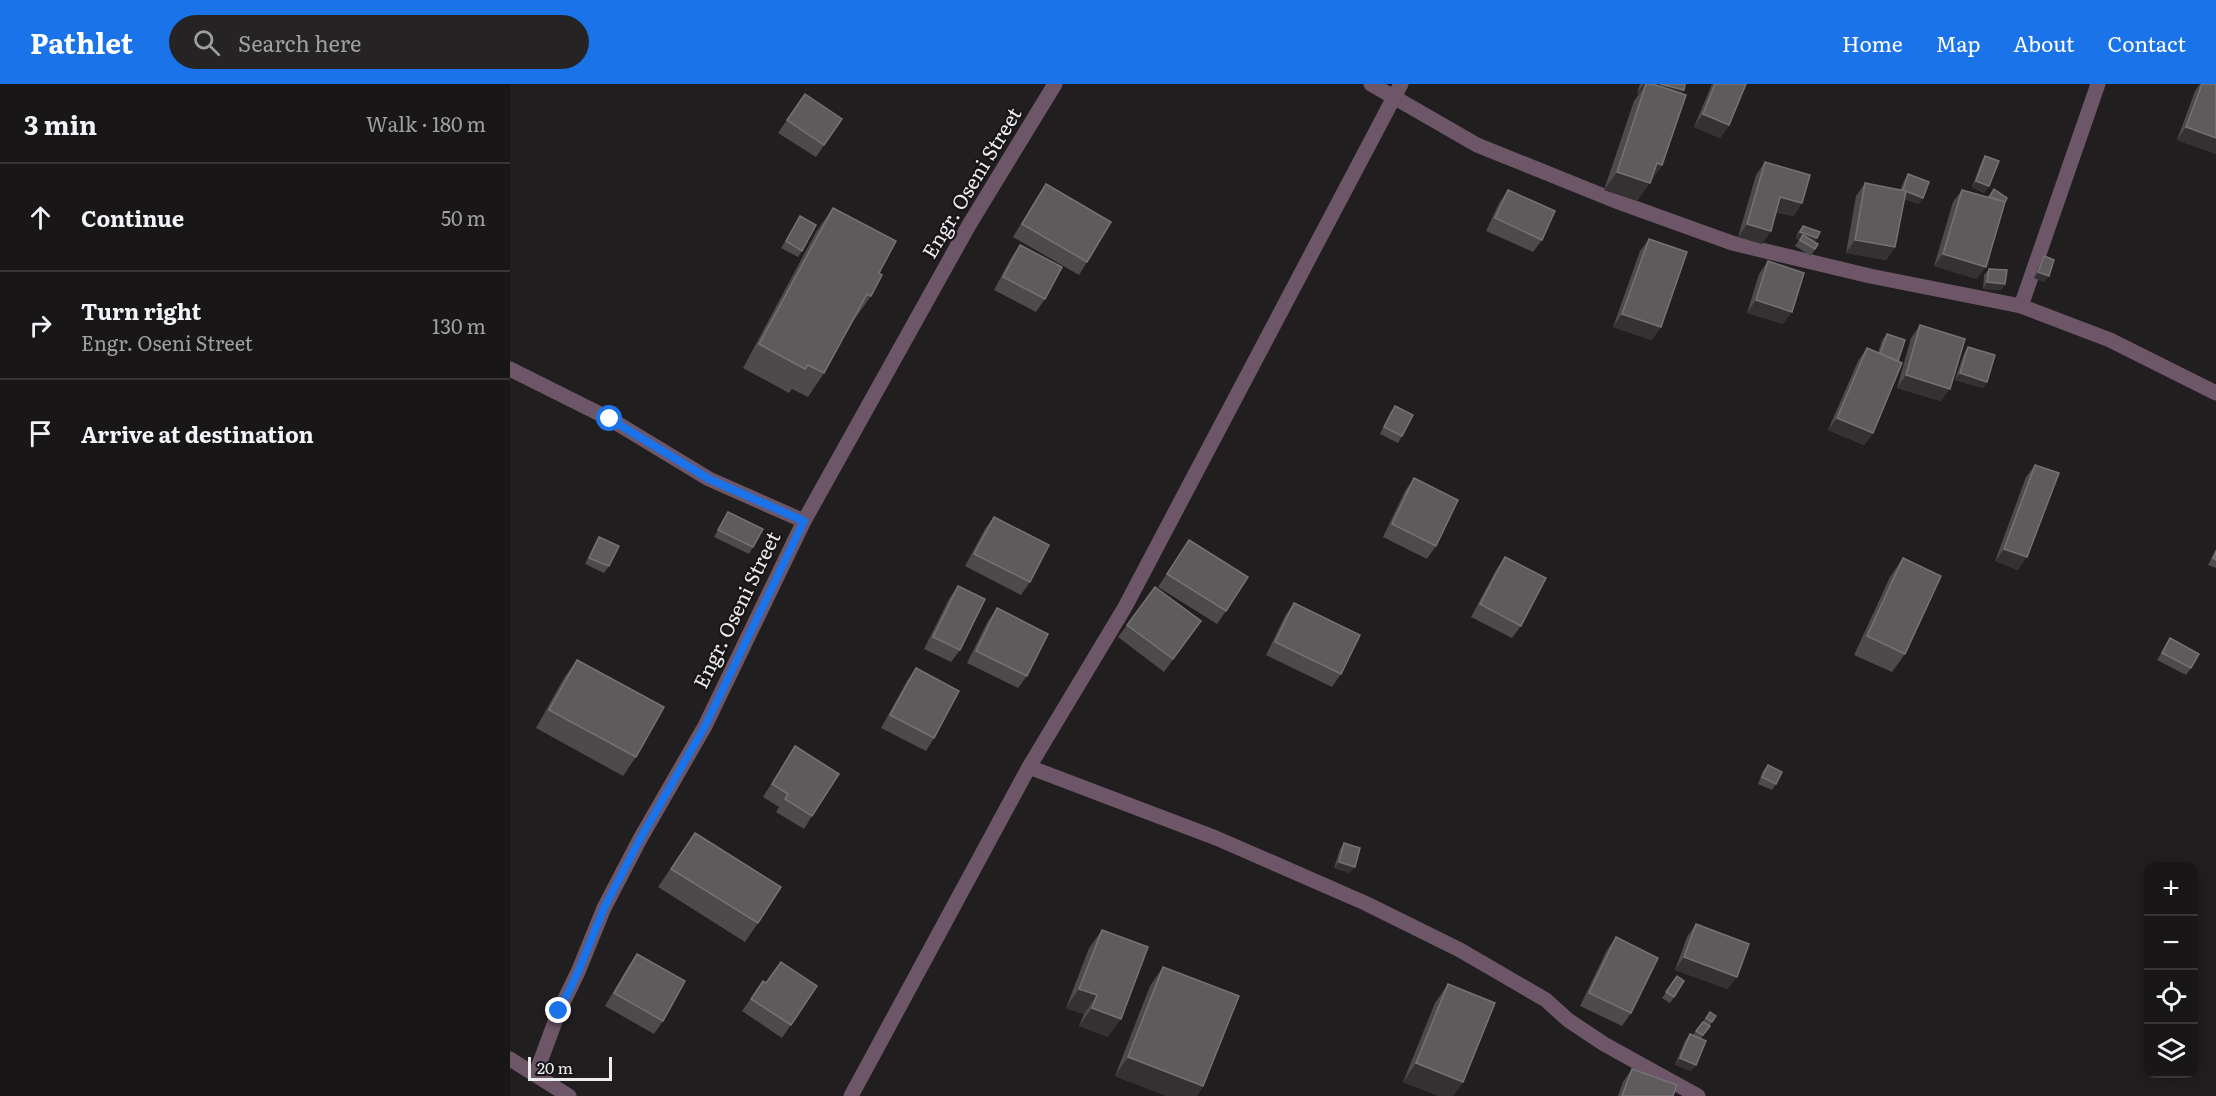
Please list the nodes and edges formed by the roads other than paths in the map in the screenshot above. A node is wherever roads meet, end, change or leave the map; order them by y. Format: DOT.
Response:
graph roads {
  1 [pos="1055,84"];
  2 [pos="1371,84"];
  3 [pos="2098,84"];
  4 [pos="1398,91"];
  5 [pos="2021,306"];
  6 [pos="510,369"];
  7 [pos="2216,393"];
  8 [pos="804,521"];
  9 [pos="1029,767"];
  10 [pos="510,1059"];
  11 [pos="536,1073"];
  12 [pos="569,1096"];
  13 [pos="851,1096"];
  14 [pos="1698,1096"];
  1 -- 8 [label="street, Engr. Oseni Street"];
  2 -- 4 [label="street"];
  3 -- 5 [label="street"];
  4 -- 5 [label="street"];
  4 -- 9 [label="street"];
  5 -- 7 [label="street"];
  6 -- 8 [label="street"];
  8 -- 11 [label="street, Engr. Oseni Street"];
  9 -- 13 [label="street"];
  9 -- 14 [label="street"];
  10 -- 11 [label="street"];
  11 -- 12 [label="street"];
}
